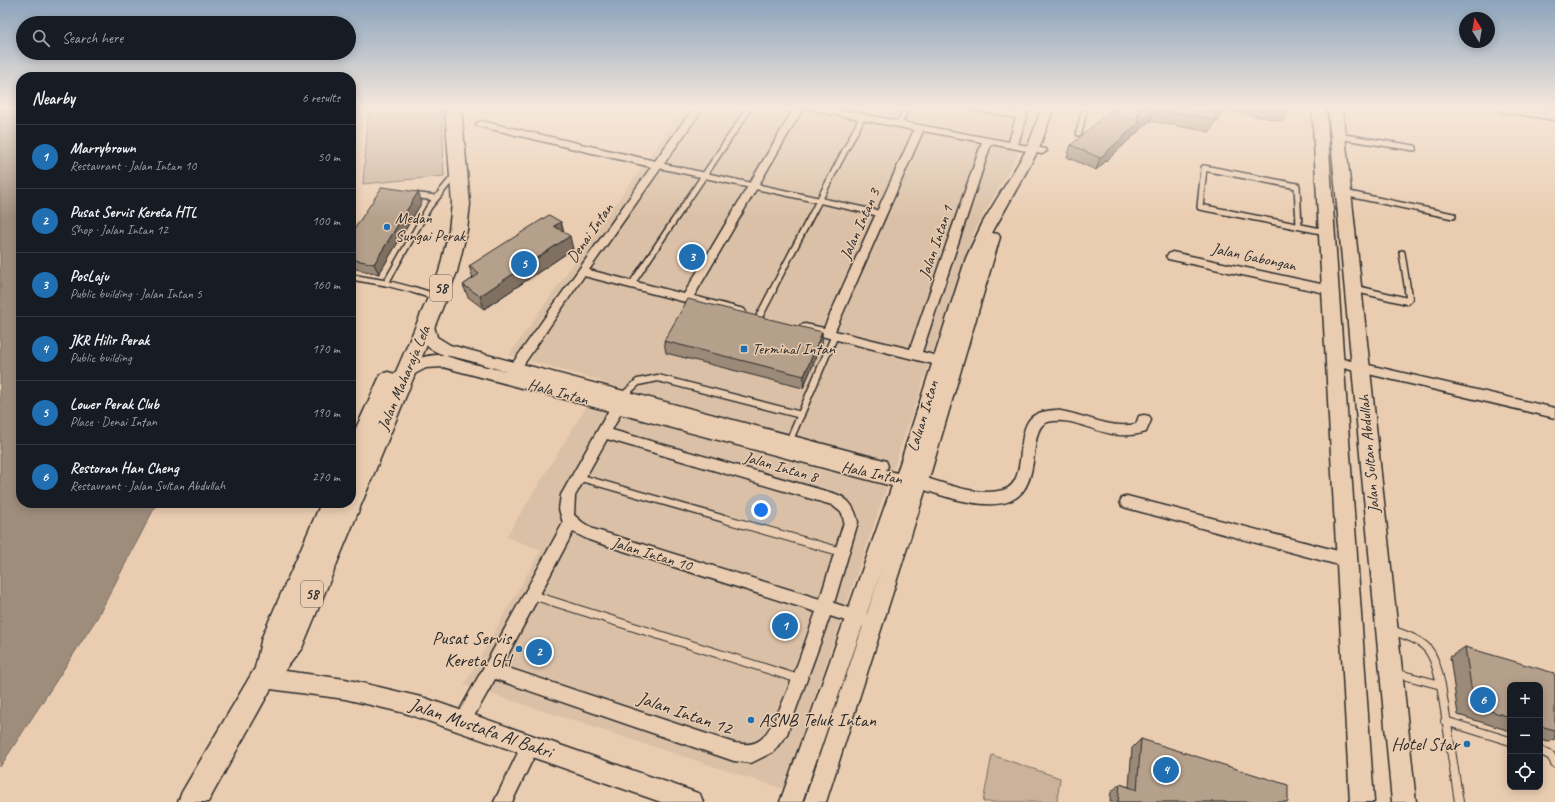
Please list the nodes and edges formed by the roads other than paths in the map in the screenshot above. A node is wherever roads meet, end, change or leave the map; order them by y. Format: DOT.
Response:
graph roads {
  1 [pos="456,144"];
  2 [pos="569,144"];
  3 [pos="672,144"];
  4 [pos="725,144"];
  5 [pos="778,144"];
  6 [pos="845,144"];
  7 [pos="913,144"];
  8 [pos="986,144"];
  9 [pos="1005,144"];
  10 [pos="1039,144"];
  11 [pos="1041,144"];
  12 [pos="1321,144"];
  13 [pos="1339,144"];
  14 [pos="1391,144"];
  15 [pos="1013,146"];
  16 [pos="1414,148"];
  17 [pos="1038,150"];
  18 [pos="657,165"];
  19 [pos="458,171"];
  20 [pos="705,175"];
  21 [pos="754,186"];
  22 [pos="1344,193"];
  23 [pos="405,194"];
  24 [pos="436,198"];
  25 [pos="819,200"];
  26 [pos="882,214"];
  27 [pos="1452,216"];
  28 [pos="1299,226"];
  29 [pos="1327,232"];
  30 [pos="451,253"];
  31 [pos="1402,253"];
  32 [pos="1172,256"];
  33 [pos="582,272"];
  34 [pos="356,278"];
  35 [pos="386,283"];
  36 [pos="631,285"];
  37 [pos="1353,289"];
  38 [pos="1330,290"];
  39 [pos="427,294"];
  40 [pos="687,299"];
  41 [pos="759,317"];
  42 [pos="774,320"];
  43 [pos="427,323"];
  44 [pos="790,324"];
  45 [pos="832,335"];
  46 [pos="915,354"];
  47 [pos="947,362"];
  48 [pos="1334,362"];
  49 [pos="1361,368"];
  50 [pos="407,372"];
  51 [pos="512,373"];
  52 [pos="620,402"];
  53 [pos="1555,413"];
  54 [pos="801,415"];
  55 [pos="1144,420"];
  56 [pos="604,433"];
  57 [pos="788,446"];
  58 [pos="356,452"];
  59 [pos="578,477"];
  60 [pos="909,478"];
  61 [pos="356,490"];
  62 [pos="1127,502"];
  63 [pos="331,508"];
  64 [pos="348,508"];
  65 [pos="571,523"];
  66 [pos="843,553"];
  67 [pos="1346,560"];
  68 [pos="532,595"];
  69 [pos="825,608"];
  70 [pos="864,620"];
  71 [pos="1385,628"];
  72 [pos="491,670"];
  73 [pos="1389,671"];
  74 [pos="263,678"];
  75 [pos="799,679"];
  76 [pos="1440,685"];
  77 [pos="1445,720"];
  78 [pos="462,721"];
  79 [pos="1507,740"];
  80 [pos="531,744"];
  81 [pos="1543,752"];
  82 [pos="1555,762"];
  83 [pos="192,802"];
  84 [pos="503,802"];
  85 [pos="692,802"];
  86 [pos="791,802"];
  87 [pos="815,802"];
  88 [pos="1362,802"];
  89 [pos="1404,802"];
  90 [pos="1459,802"];
  1 -- 19 [label="highway, Jalan Maharaja Lela / 58"];
  2 -- 18 [label="street"];
  3 -- 18 [label="street, Denai Intan"];
  4 -- 20 [label="lane"];
  5 -- 21 [label="street"];
  6 -- 25 [label="lane"];
  7 -- 26 [label="street, Jalan Intan 3"];
  8 -- 46 [label="street, Jalan Intan 1"];
  9 -- 15 [label="street"];
  10 -- 17 [label="street, Laluan Intan"];
  11 -- 17 [label="street, Laluan Intan"];
  12 -- 29 [label="main road, Jalan Sultan Abdullah"];
  13 -- 22 [label="main road, Jalan Sultan Abdullah"];
  14 -- 16 [label="lane"];
  15 -- 17 [label="street"];
  17 -- 47 [label="street, Laluan Intan"];
  18 -- 20 [label="lane"];
  18 -- 33 [label="street, Denai Intan"];
  19 -- 24 [label="lane"];
  19 -- 30 [label="highway, Jalan Maharaja Lela / 58"];
  20 -- 21 [label="lane"];
  20 -- 36 [label="lane"];
  21 -- 25 [label="lane"];
  21 -- 40 [label="street"];
  22 -- 27 [label="lane"];
  22 -- 37 [label="main road, Jalan Sultan Abdullah"];
  23 -- 24 [label="lane"];
  24 -- 35 [label="lane"];
  25 -- 26 [label="lane"];
  25 -- 41 [label="lane"];
  26 -- 45 [label="street, Jalan Intan 3"];
  28 -- 28 [label="lane"];
  28 -- 29 [label="lane"];
  29 -- 38 [label="main road, Jalan Sultan Abdullah"];
  30 -- 39 [label="highway, Jalan Maharaja Lela / 58"];
  30 -- 43 [label="highway, Jalan Maharaja Lela / 58"];
  31 -- 37 [label="lane"];
  32 -- 38 [label="street, Jalan Gabongan"];
  33 -- 36 [label="street"];
  33 -- 51 [label="street, Denai Intan"];
  34 -- 35 [label="lane"];
  35 -- 39 [label="lane"];
  36 -- 40 [label="street"];
  37 -- 49 [label="main road, Jalan Sultan Abdullah"];
  38 -- 48 [label="main road, Jalan Sultan Abdullah"];
  39 -- 58 [label="highway, Jalan Maharaja Lela / 58"];
  40 -- 41 [label="street"];
  41 -- 42 [label="street"];
  43 -- 50 [label="highway, Jalan Maharaja Lela / 58"];
  43 -- 51 [label="street, Hala Intan"];
  44 -- 45 [label="street"];
  45 -- 46 [label="street"];
  45 -- 54 [label="lane"];
  46 -- 47 [label="street"];
  47 -- 60 [label="street, Laluan Intan"];
  48 -- 49 [label="street"];
  48 -- 67 [label="main road, Jalan Sultan Abdullah"];
  49 -- 53 [label="street"];
  49 -- 71 [label="main road, Jalan Sultan Abdullah"];
  50 -- 51 [label="street, Hala Intan"];
  50 -- 61 [label="highway, Jalan Maharaja Lela / 58"];
  51 -- 52 [label="street, Hala Intan"];
  52 -- 54 [label="lane"];
  52 -- 56 [label="street"];
  52 -- 57 [label="street, Hala Intan"];
  54 -- 57 [label="lane"];
  55 -- 60 [label="street"];
  56 -- 59 [label="street"];
  56 -- 66 [label="street, Jalan Intan 8"];
  57 -- 60 [label="street, Hala Intan"];
  59 -- 65 [label="street"];
  59 -- 66 [label="lane"];
  60 -- 70 [label="street, Laluan Intan"];
  62 -- 67 [label="street"];
  63 -- 74 [label="highway, Jalan Maharaja Lela / 58"];
  64 -- 74 [label="highway, Jalan Maharaja Lela / 58"];
  65 -- 68 [label="street"];
  65 -- 69 [label="street, Jalan Intan 10"];
  66 -- 69 [label="street, Jalan Intan 8"];
  67 -- 88 [label="main road, Jalan Sultan Abdullah"];
  68 -- 72 [label="street"];
  68 -- 75 [label="lane"];
  69 -- 70 [label="street, Jalan Intan 10"];
  69 -- 75 [label="street, Jalan Intan 12"];
  70 -- 86 [label="street, Laluan Intan"];
  70 -- 87 [label="street, Laluan Intan"];
  71 -- 73 [label="main road, Jalan Sultan Abdullah"];
  71 -- 76 [label="lane"];
  72 -- 75 [label="street, Jalan Intan 12"];
  72 -- 78 [label="street"];
  73 -- 76 [label="lane"];
  73 -- 89 [label="main road, Jalan Sultan Abdullah"];
  74 -- 78 [label="street, Jalan Mustafa Al Bakri"];
  74 -- 83 [label="highway, Jalan Maharaja Lela / 58"];
  76 -- 77 [label="lane"];
  77 -- 79 [label="lane"];
  77 -- 90 [label="lane"];
  78 -- 80 [label="street, Jalan Mustafa Al Bakri"];
  80 -- 84 [label="street"];
  80 -- 85 [label="street, Jalan Mustafa Al Bakri"];
  81 -- 82 [label="lane"];
}
